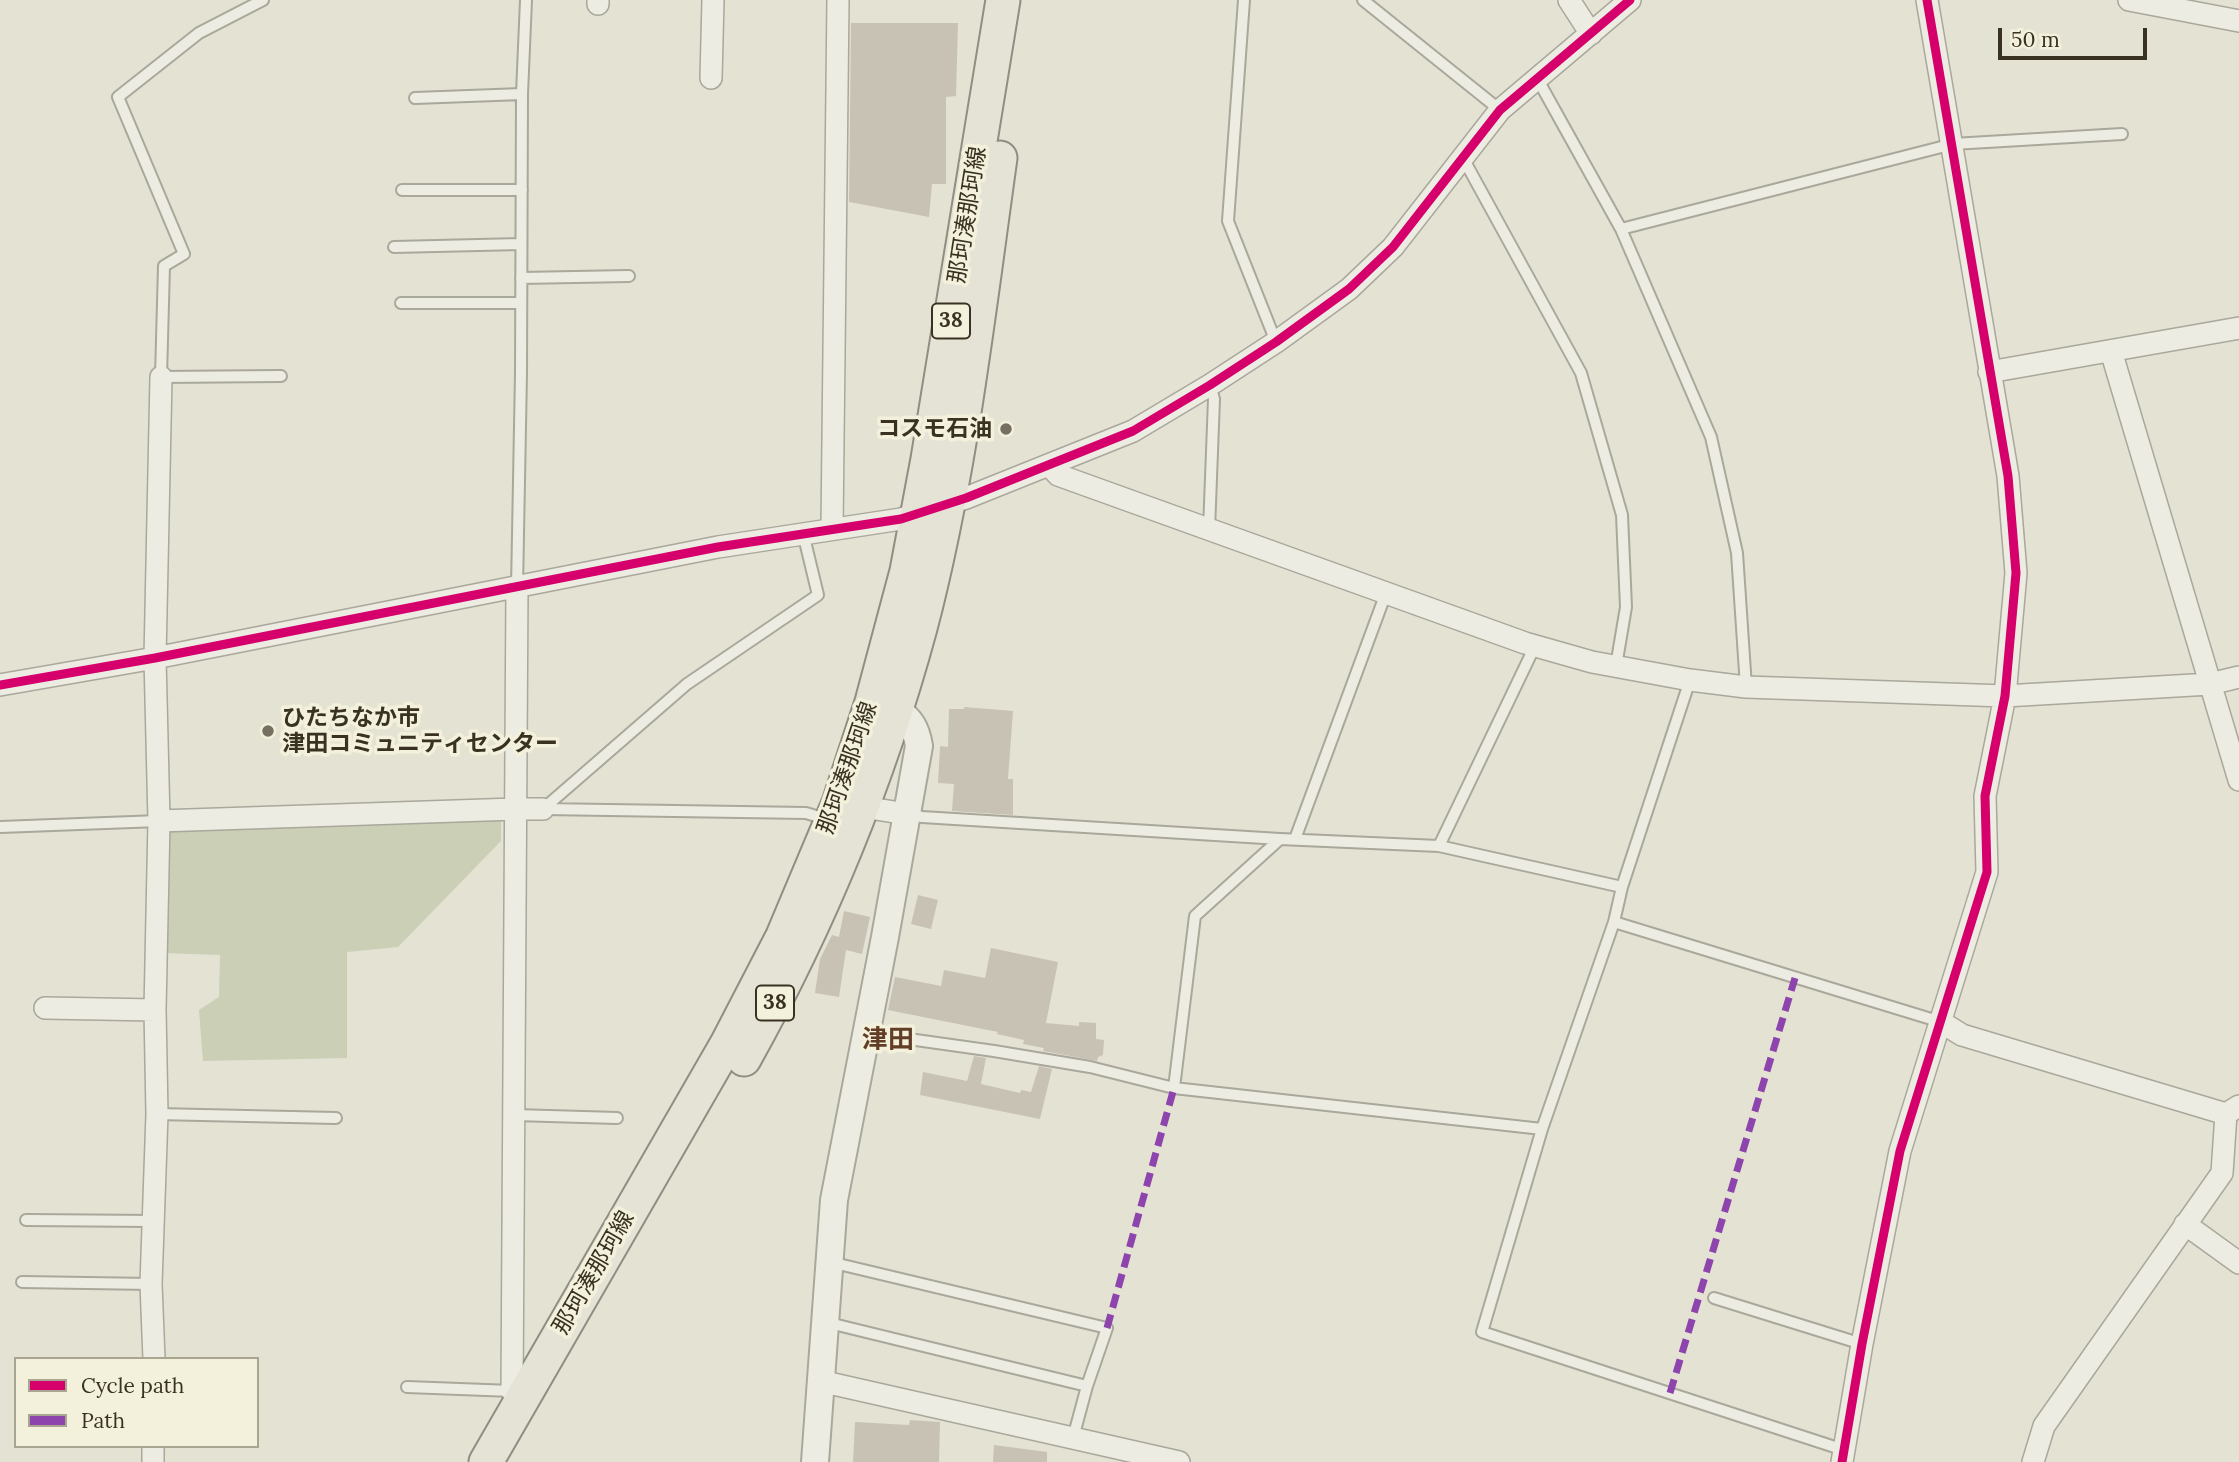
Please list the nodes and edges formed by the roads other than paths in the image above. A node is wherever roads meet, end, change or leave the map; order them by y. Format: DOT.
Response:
graph roads {
  1 [pos="263,0"];
  2 [pos="526,0"];
  3 [pos="713,0"];
  4 [pos="838,0"];
  5 [pos="1003,0"];
  6 [pos="1025,0"];
  7 [pos="1244,0"];
  8 [pos="1363,0"];
  9 [pos="1569,0"];
  10 [pos="1630,0"];
  11 [pos="1927,0"];
  12 [pos="2129,0"];
  13 [pos="2239,21"];
  14 [pos="1591,34"];
  15 [pos="711,78"];
  16 [pos="1538,80"];
  17 [pos="522,94"];
  18 [pos="415,98"];
  19 [pos="1500,110"];
  20 [pos="2122,134"];
  21 [pos="1953,144"];
  22 [pos="1463,158"];
  23 [pos="402,190"];
  24 [pos="522,190"];
  25 [pos="1621,229"];
  26 [pos="522,244"];
  27 [pos="394,247"];
  28 [pos="629,276"];
  29 [pos="521,278"];
  30 [pos="401,303"];
  31 [pos="521,303"];
  32 [pos="2239,328"];
  33 [pos="1276,342"];
  34 [pos="2111,351"];
  35 [pos="1989,372"];
  36 [pos="281,376"];
  37 [pos="161,377"];
  38 [pos="1210,385"];
  39 [pos="1050,466"];
  40 [pos="932,510"];
  41 [pos="832,528"];
  42 [pos="1209,530"];
  43 [pos="803,533"];
  44 [pos="517,588"];
  45 [pos="1385,593"];
  46 [pos="1535,646"];
  47 [pos="155,658"];
  48 [pos="1616,666"];
  49 [pos="2239,677"];
  50 [pos="1690,680"];
  51 [pos="2210,684"];
  52 [pos="0,685"];
  53 [pos="1746,687"];
  54 [pos="2005,696"];
  55 [pos="896,709"];
  56 [pos="2239,780"];
  57 [pos="863,807"];
  58 [pos="514,809"];
  59 [pos="543,809"];
  60 [pos="907,814"];
  61 [pos="159,821"];
  62 [pos="832,821"];
  63 [pos="0,827"];
  64 [pos="1280,839"];
  65 [pos="1295,839"];
  66 [pos="1439,846"];
  67 [pos="1622,887"];
  68 [pos="1614,922"];
  69 [pos="45,1008"];
  70 [pos="155,1010"];
  71 [pos="1941,1023"];
  72 [pos="866,1033"];
  73 [pos="1174,1088"];
  74 [pos="2232,1110"];
  75 [pos="157,1114"];
  76 [pos="515,1115"];
  77 [pos="336,1118"];
  78 [pos="617,1118"];
  79 [pos="1542,1129"];
  80 [pos="26,1220"];
  81 [pos="153,1221"];
  82 [pos="2185,1224"];
  83 [pos="830,1262"];
  84 [pos="2239,1263"];
  85 [pos="22,1282"];
  86 [pos="151,1284"];
  87 [pos="1714,1298"];
  88 [pos="825,1322"];
  89 [pos="1863,1344"];
  90 [pos="154,1357"];
  91 [pos="820,1381"];
  92 [pos="1087,1386"];
  93 [pos="407,1387"];
  94 [pos="517,1396"];
  95 [pos="1073,1438"];
  96 [pos="1843,1456"];
  97 [pos="486,1462"];
  98 [pos="512,1462"];
  99 [pos="816,1462"];
  100 [pos="1179,1462"];
  101 [pos="2033,1462"];
  1 -- 37 [label="lane"];
  2 -- 17 [label="lane"];
  3 -- 15 [label="street"];
  4 -- 41 [label="street"];
  5 -- 40 [label="main road, 那珂湊那珂線 / 38"];
  6 -- 40 [label="main road, 那珂湊那珂線 / 38"];
  7 -- 33 [label="lane"];
  8 -- 19 [label="lane"];
  9 -- 14 [label="street"];
  10 -- 14 [label="street"];
  11 -- 21 [label="street"];
  12 -- 13 [label="street"];
  14 -- 16 [label="street"];
  16 -- 19 [label="street"];
  16 -- 25 [label="lane"];
  17 -- 18 [label="lane"];
  17 -- 24 [label="lane"];
  19 -- 22 [label="street"];
  20 -- 21 [label="lane"];
  21 -- 25 [label="lane"];
  21 -- 35 [label="street"];
  22 -- 33 [label="street"];
  22 -- 48 [label="lane"];
  23 -- 24 [label="lane"];
  24 -- 26 [label="lane"];
  25 -- 53 [label="lane"];
  26 -- 27 [label="lane"];
  26 -- 29 [label="lane"];
  28 -- 29 [label="lane"];
  29 -- 31 [label="lane"];
  30 -- 31 [label="lane"];
  31 -- 44 [label="lane"];
  32 -- 34 [label="street"];
  33 -- 38 [label="street"];
  34 -- 35 [label="street"];
  34 -- 51 [label="street"];
  35 -- 54 [label="street"];
  36 -- 37 [label="lane"];
  37 -- 47 [label="street"];
  38 -- 39 [label="street"];
  38 -- 42 [label="lane"];
  39 -- 40 [label="street"];
  39 -- 42 [label="street"];
  40 -- 41 [label="street"];
  40 -- 55 [label="main road, 那珂湊那珂線 / 38"];
  40 -- 62 [label="main road, 那珂湊那珂線 / 38"];
  41 -- 43 [label="street"];
  42 -- 45 [label="street"];
  43 -- 44 [label="street"];
  43 -- 59 [label="lane"];
  44 -- 47 [label="street"];
  44 -- 58 [label="street"];
  45 -- 46 [label="street"];
  45 -- 65 [label="lane"];
  46 -- 48 [label="street"];
  46 -- 66 [label="lane"];
  47 -- 52 [label="street"];
  47 -- 61 [label="street"];
  48 -- 50 [label="street"];
  49 -- 51 [label="street"];
  50 -- 53 [label="street"];
  50 -- 67 [label="lane"];
  51 -- 54 [label="street"];
  51 -- 56 [label="street"];
  53 -- 54 [label="street"];
  54 -- 71 [label="street"];
  55 -- 57 [label="main road, 那珂湊那珂線 / 38"];
  55 -- 60 [label="street"];
  57 -- 60 [label="street"];
  57 -- 98 [label="main road, 那珂湊那珂線 / 38"];
  58 -- 59 [label="street"];
  58 -- 61 [label="street"];
  58 -- 76 [label="street"];
  59 -- 62 [label="lane"];
  60 -- 64 [label="lane"];
  60 -- 72 [label="street"];
  61 -- 63 [label="lane"];
  61 -- 70 [label="street"];
  62 -- 94 [label="main road, 那珂湊那珂線 / 38"];
  64 -- 65 [label="lane"];
  64 -- 73 [label="lane"];
  65 -- 66 [label="lane"];
  66 -- 67 [label="lane"];
  67 -- 68 [label="lane"];
  68 -- 71 [label="lane"];
  68 -- 79 [label="lane"];
  69 -- 70 [label="street"];
  70 -- 75 [label="street"];
  71 -- 74 [label="street"];
  71 -- 89 [label="street"];
  72 -- 73 [label="lane"];
  72 -- 83 [label="street"];
  73 -- 79 [label="lane"];
  74 -- 82 [label="street"];
  75 -- 77 [label="lane"];
  75 -- 81 [label="street"];
  76 -- 78 [label="lane"];
  76 -- 94 [label="street"];
  79 -- 96 [label="lane"];
  80 -- 81 [label="lane"];
  81 -- 86 [label="street"];
  82 -- 84 [label="street"];
  82 -- 101 [label="street"];
  83 -- 88 [label="street"];
  83 -- 92 [label="lane"];
  85 -- 86 [label="lane"];
  86 -- 90 [label="street"];
  87 -- 89 [label="lane"];
  88 -- 91 [label="street"];
  88 -- 92 [label="lane"];
  89 -- 96 [label="street"];
  91 -- 95 [label="street"];
  91 -- 99 [label="street"];
  92 -- 95 [label="lane"];
  93 -- 94 [label="lane"];
  94 -- 97 [label="main road, 那珂湊那珂線 / 38"];
  95 -- 100 [label="street"];
}
